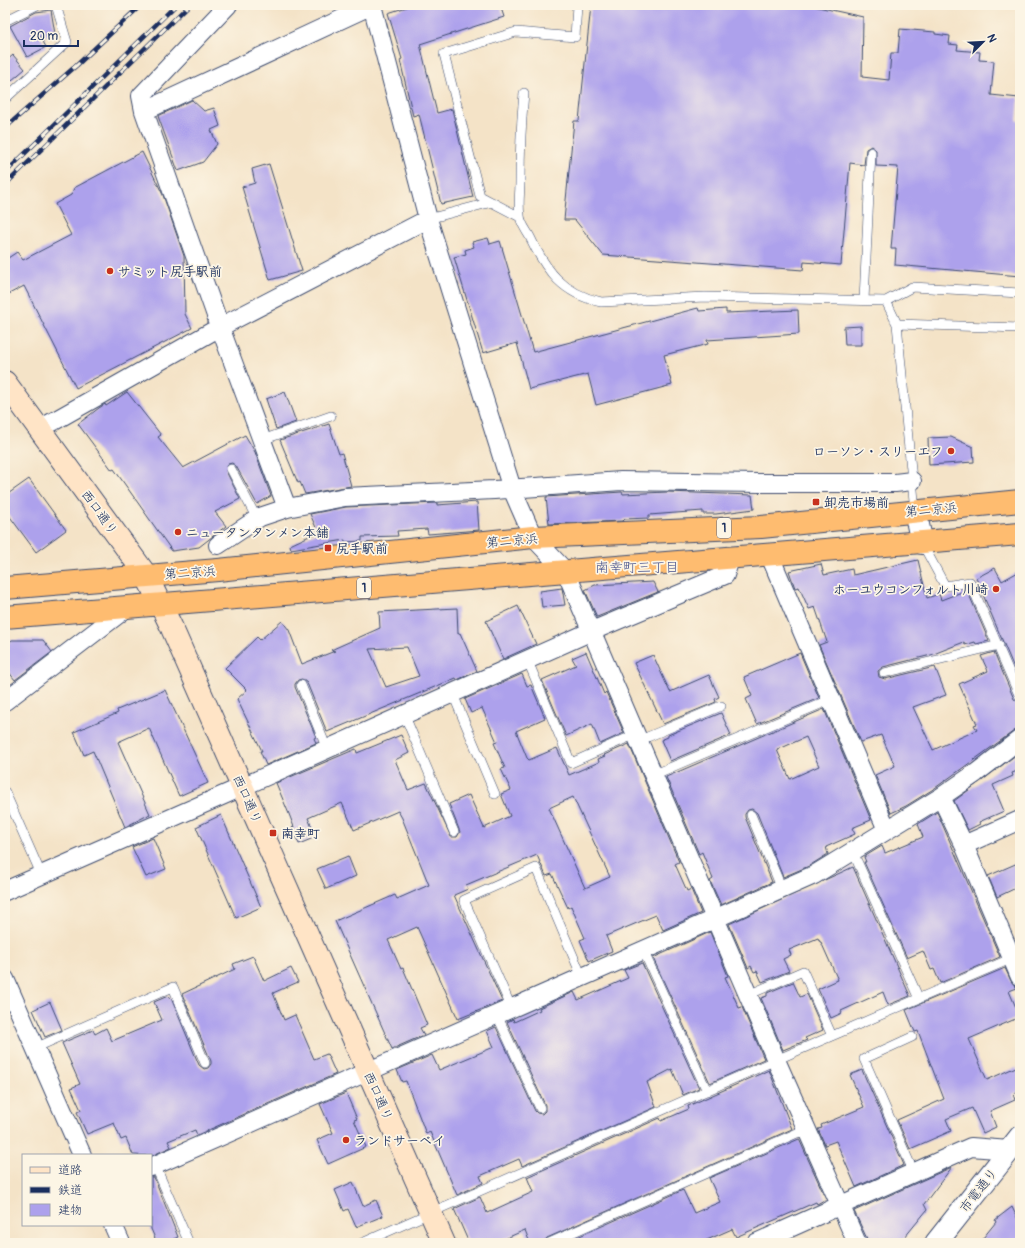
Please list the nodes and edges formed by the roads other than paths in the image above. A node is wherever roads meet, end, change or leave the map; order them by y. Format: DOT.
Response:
graph roads {
  1 [pos="37,5"];
  2 [pos="56,5"];
  3 [pos="228,5"];
  4 [pos="577,5"];
  5 [pos="5,21"];
  6 [pos="524,93"];
  7 [pos="5,99"];
  8 [pos="144,111"];
  9 [pos="871,152"];
  10 [pos="492,202"];
  11 [pos="520,217"];
  12 [pos="428,219"];
  13 [pos="1020,292"];
  14 [pos="864,300"];
  15 [pos="886,301"];
  16 [pos="897,324"];
  17 [pos="220,327"];
  18 [pos="1020,328"];
  19 [pos="5,382"];
  20 [pos="331,416"];
  21 [pos="40,429"];
  22 [pos="262,440"];
  23 [pos="231,469"];
  24 [pos="912,481"];
  25 [pos="512,489"];
  26 [pos="1020,501"];
  27 [pos="287,508"];
  28 [pos="915,511"];
  29 [pos="257,519"];
  30 [pos="1020,534"];
  31 [pos="533,538"];
  32 [pos="922,543"];
  33 [pos="218,545"];
  34 [pos="770,556"];
  35 [pos="730,558"];
  36 [pos="566,572"];
  37 [pos="146,575"];
  38 [pos="5,588"];
  39 [pos="162,605"];
  40 [pos="129,606"];
  41 [pos="5,617"];
  42 [pos="592,631"];
  43 [pos="999,645"];
  44 [pos="527,659"];
  45 [pos="884,673"];
  46 [pos="301,686"];
  47 [pos="452,692"];
  48 [pos="1020,697"];
  49 [pos="832,699"];
  50 [pos="5,701"];
  51 [pos="721,706"];
  52 [pos="404,714"];
  53 [pos="637,738"];
  54 [pos="1020,739"];
  55 [pos="326,749"];
  56 [pos="653,775"];
  57 [pos="242,787"];
  58 [pos="5,792"];
  59 [pos="494,794"];
  60 [pos="941,797"];
  61 [pos="751,815"];
  62 [pos="1020,820"];
  63 [pos="887,830"];
  64 [pos="454,832"];
  65 [pos="964,845"];
  66 [pos="852,852"];
  67 [pos="41,874"];
  68 [pos="782,889"];
  69 [pos="5,890"];
  70 [pos="715,918"];
  71 [pos="643,950"];
  72 [pos="1016,957"];
  73 [pos="582,977"];
  74 [pos="1020,977"];
  75 [pos="5,979"];
  76 [pos="748,995"];
  77 [pos="919,998"];
  78 [pos="504,1012"];
  79 [pos="832,1036"];
  80 [pos="912,1037"];
  81 [pos="35,1048"];
  82 [pos="776,1060"];
  83 [pos="205,1063"];
  84 [pos="368,1072"];
  85 [pos="706,1091"];
  86 [pos="540,1108"];
  87 [pos="806,1129"];
  88 [pos="1015,1143"];
  89 [pos="82,1154"];
  90 [pos="153,1166"];
  91 [pos="914,1173"];
  92 [pos="842,1205"];
  93 [pos="430,1213"];
  94 [pos="113,1226"];
  95 [pos="121,1243"];
  96 [pos="190,1243"];
  97 [pos="362,1243"];
  98 [pos="444,1243"];
  99 [pos="549,1243"];
  100 [pos="756,1243"];
  101 [pos="857,1243"];
  102 [pos="936,1243"];
  1 -- 5 [label="lane"];
  2 -- 7 [label="lane"];
  3 -- 8 [label="street"];
  4 -- 10 [label="lane"];
  6 -- 11 [label="lane"];
  8 -- 12 [label="street"];
  8 -- 17 [label="street"];
  9 -- 14 [label="lane"];
  10 -- 11 [label="lane"];
  10 -- 12 [label="lane"];
  11 -- 14 [label="lane"];
  12 -- 17 [label="street"];
  12 -- 25 [label="street"];
  13 -- 15 [label="lane"];
  14 -- 15 [label="lane"];
  15 -- 16 [label="lane"];
  16 -- 18 [label="lane"];
  16 -- 24 [label="lane"];
  17 -- 21 [label="street"];
  17 -- 22 [label="street"];
  19 -- 21 [label="main road, 西口通り"];
  20 -- 22 [label="lane"];
  21 -- 37 [label="main road, 西口通り"];
  22 -- 27 [label="street"];
  23 -- 29 [label="lane"];
  24 -- 25 [label="street"];
  24 -- 28 [label="lane"];
  25 -- 27 [label="street"];
  25 -- 31 [label="street"];
  26 -- 28 [label="highway, 第二京浜 / 1"];
  27 -- 29 [label="street"];
  28 -- 31 [label="highway, 第二京浜 / 1"];
  28 -- 32 [label="street"];
  29 -- 33 [label="street"];
  30 -- 32 [label="highway, 1"];
  31 -- 36 [label="street"];
  31 -- 37 [label="highway, 第二京浜 / 1"];
  32 -- 34 [label="highway, 1"];
  32 -- 43 [label="lane"];
  34 -- 35 [label="highway, 1"];
  34 -- 49 [label="street"];
  35 -- 36 [label="highway, 1"];
  35 -- 42 [label="street"];
  36 -- 39 [label="highway, 1"];
  36 -- 42 [label="street"];
  37 -- 38 [label="highway, 第二京浜 / 1"];
  37 -- 39 [label="main road, 西口通り"];
  39 -- 40 [label="highway, 1"];
  39 -- 57 [label="main road, 西口通り"];
  40 -- 41 [label="highway, 1"];
  40 -- 50 [label="street"];
  42 -- 44 [label="street"];
  42 -- 53 [label="street"];
  43 -- 45 [label="lane"];
  43 -- 48 [label="lane"];
  44 -- 47 [label="street"];
  44 -- 53 [label="lane"];
  46 -- 55 [label="lane"];
  47 -- 52 [label="street"];
  47 -- 59 [label="lane"];
  49 -- 56 [label="lane"];
  49 -- 63 [label="street"];
  51 -- 53 [label="lane"];
  52 -- 55 [label="street"];
  52 -- 64 [label="lane"];
  53 -- 56 [label="street"];
  54 -- 60 [label="street"];
  55 -- 57 [label="street"];
  56 -- 70 [label="street"];
  57 -- 67 [label="street"];
  57 -- 84 [label="main road, 西口通り"];
  58 -- 67 [label="lane"];
  60 -- 63 [label="street"];
  60 -- 65 [label="street"];
  61 -- 68 [label="lane"];
  62 -- 65 [label="street"];
  63 -- 66 [label="street"];
  65 -- 72 [label="street"];
  66 -- 68 [label="street"];
  66 -- 77 [label="lane"];
  67 -- 69 [label="street"];
  68 -- 70 [label="street"];
  70 -- 71 [label="street"];
  70 -- 76 [label="street"];
  71 -- 73 [label="street"];
  71 -- 85 [label="lane"];
  72 -- 74 [label="street"];
  72 -- 77 [label="lane"];
  73 -- 78 [label="street"];
  73 -- 78 [label="lane"];
  75 -- 81 [label="street"];
  76 -- 79 [label="lane"];
  76 -- 82 [label="street"];
  77 -- 79 [label="lane"];
  78 -- 84 [label="street"];
  78 -- 86 [label="lane"];
  79 -- 82 [label="lane"];
  80 -- 91 [label="lane"];
  81 -- 83 [label="lane"];
  81 -- 89 [label="street"];
  82 -- 85 [label="lane"];
  82 -- 87 [label="street"];
  84 -- 90 [label="street"];
  84 -- 93 [label="main road, 西口通り"];
  85 -- 93 [label="lane"];
  87 -- 92 [label="street"];
  87 -- 99 [label="lane"];
  88 -- 91 [label="street"];
  88 -- 102 [label="street, 市電通り"];
  90 -- 96 [label="lane"];
  91 -- 92 [label="street"];
  92 -- 100 [label="street"];
  92 -- 101 [label="street"];
  93 -- 97 [label="lane"];
  93 -- 98 [label="main road, 西口通り"];
  94 -- 95 [label="street"];
}
